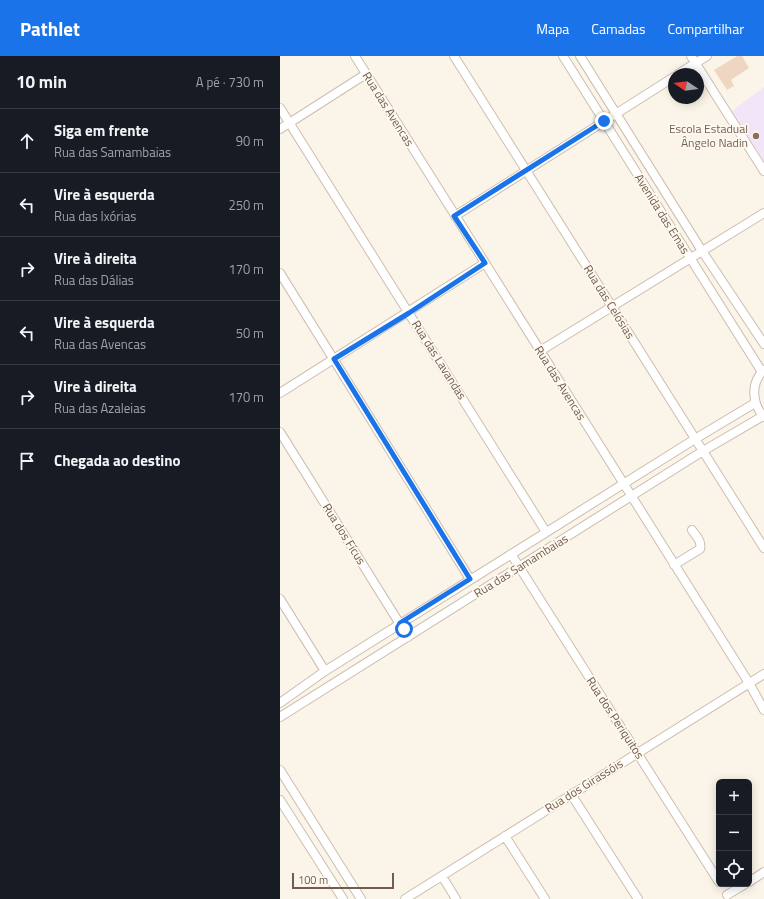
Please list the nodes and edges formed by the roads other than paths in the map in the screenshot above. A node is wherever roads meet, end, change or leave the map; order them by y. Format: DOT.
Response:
graph roads {
  1 [pos="355,56"];
  2 [pos="454,56"];
  3 [pos="563,56"];
  4 [pos="580,56"];
  5 [pos="707,56"];
  6 [pos="693,60"];
  7 [pos="684,68"];
  8 [pos="366,74"];
  9 [pos="668,81"];
  10 [pos="280,108"];
  11 [pos="616,114"];
  12 [pos="604,121"];
  13 [pos="290,123"];
  14 [pos="280,129"];
  15 [pos="526,171"];
  16 [pos="764,171"];
  17 [pos="764,214"];
  18 [pos="454,216"];
  19 [pos="702,251"];
  20 [pos="690,259"];
  21 [pos="485,263"];
  22 [pos="280,273"];
  23 [pos="612,307"];
  24 [pos="409,313"];
  25 [pos="764,344"];
  26 [pos="540,351"];
  27 [pos="334,359"];
  28 [pos="763,371"];
  29 [pos="280,393"];
  30 [pos="755,403"];
  31 [pos="763,416"];
  32 [pos="280,432"];
  33 [pos="695,438"];
  34 [pos="703,451"];
  35 [pos="623,484"];
  36 [pos="631,497"];
  37 [pos="692,530"];
  38 [pos="546,532"];
  39 [pos="764,548"];
  40 [pos="511,554"];
  41 [pos="674,565"];
  42 [pos="519,568"];
  43 [pos="470,579"];
  44 [pos="280,599"];
  45 [pos="400,623"];
  46 [pos="408,637"];
  47 [pos="325,671"];
  48 [pos="764,674"];
  49 [pos="749,683"];
  50 [pos="280,703"];
  51 [pos="764,710"];
  52 [pos="280,717"];
  53 [pos="638,753"];
  54 [pos="280,770"];
  55 [pos="571,794"];
  56 [pos="280,800"];
  57 [pos="505,836"];
  58 [pos="764,872"];
  59 [pos="442,876"];
  60 [pos="716,877"];
  61 [pos="752,880"];
  62 [pos="722,887"];
  63 [pos="741,887"];
  64 [pos="728,897"];
  65 [pos="343,899"];
  66 [pos="361,899"];
  67 [pos="405,899"];
  68 [pos="456,899"];
  69 [pos="545,899"];
  70 [pos="638,899"];
  1 -- 8 [label="street, Rua das Avencas"];
  2 -- 15 [label="street, Rua das Celósias"];
  3 -- 12 [label="street, Avenida das Emas"];
  4 -- 11 [label="street, Avenida das Emas"];
  5 -- 6 [label="street"];
  6 -- 7 [label="street"];
  6 -- 16 [label="street"];
  8 -- 13 [label="street"];
  8 -- 18 [label="street, Rua das Avencas"];
  9 -- 11 [label="street"];
  10 -- 13 [label="street, Rua das Lavandas"];
  11 -- 12 [label="street"];
  11 -- 19 [label="street, Avenida das Emas"];
  12 -- 15 [label="street"];
  12 -- 20 [label="street, Avenida das Emas"];
  13 -- 14 [label="street"];
  13 -- 24 [label="street, Rua das Lavandas"];
  15 -- 18 [label="street"];
  15 -- 23 [label="street, Rua das Celósias"];
  17 -- 19 [label="street"];
  18 -- 21 [label="street, Rua das Avencas"];
  19 -- 20 [label="street"];
  19 -- 25 [label="street, Avenida das Emas"];
  20 -- 23 [label="street"];
  20 -- 28 [label="street, Avenida das Emas"];
  21 -- 24 [label="street"];
  21 -- 26 [label="street, Rua das Avencas"];
  22 -- 27 [label="street"];
  23 -- 26 [label="street"];
  23 -- 33 [label="street, Rua das Celósias"];
  24 -- 27 [label="street"];
  24 -- 38 [label="street, Rua das Lavandas"];
  26 -- 35 [label="street, Rua das Avencas"];
  27 -- 29 [label="street"];
  27 -- 43 [label="street"];
  28 -- 30 [label="street"];
  30 -- 31 [label="street"];
  30 -- 33 [label="street, Rua das Samambaias"];
  31 -- 34 [label="street, Rua das Samambaias"];
  32 -- 45 [label="street, Rua dos Fícus"];
  33 -- 34 [label="street, Rua das Celósias"];
  33 -- 35 [label="street, Rua das Samambaias"];
  34 -- 36 [label="street, Rua das Samambaias"];
  34 -- 39 [label="street, Rua das Celósias"];
  35 -- 36 [label="street, Rua das Avencas"];
  35 -- 38 [label="street, Rua das Samambaias"];
  36 -- 41 [label="street, Rua das Avencas"];
  36 -- 42 [label="street, Rua das Samambaias"];
  37 -- 41 [label="street"];
  38 -- 40 [label="street, Rua das Samambaias"];
  40 -- 42 [label="street, Rua dos Periquitos"];
  40 -- 43 [label="street, Rua das Samambaias"];
  41 -- 49 [label="street, Rua das Avencas"];
  42 -- 46 [label="street, Rua das Samambaias"];
  42 -- 53 [label="street, Rua dos Periquitos"];
  43 -- 45 [label="street, Rua das Samambaias"];
  44 -- 47 [label="street"];
  45 -- 46 [label="street, Rua dos Fícus"];
  45 -- 47 [label="street, Rua das Samambaias"];
  46 -- 52 [label="street, Rua das Samambaias"];
  47 -- 50 [label="street, Rua das Samambaias"];
  48 -- 49 [label="street, Rua dos Girassóis"];
  49 -- 51 [label="street, Rua das Avencas"];
  49 -- 53 [label="street, Rua dos Girassóis"];
  53 -- 55 [label="street, Rua dos Girassóis"];
  53 -- 60 [label="street, Rua dos Periquitos"];
  54 -- 66 [label="street"];
  55 -- 57 [label="street, Rua dos Girassóis"];
  55 -- 70 [label="street"];
  56 -- 65 [label="street"];
  57 -- 59 [label="street, Rua dos Girassóis"];
  57 -- 69 [label="street"];
  58 -- 61 [label="street"];
  59 -- 67 [label="street, Rua dos Girassóis"];
  59 -- 68 [label="street"];
  62 -- 64 [label="street, Rua dos Periquitos"];
  63 -- 64 [label="street"];
}
